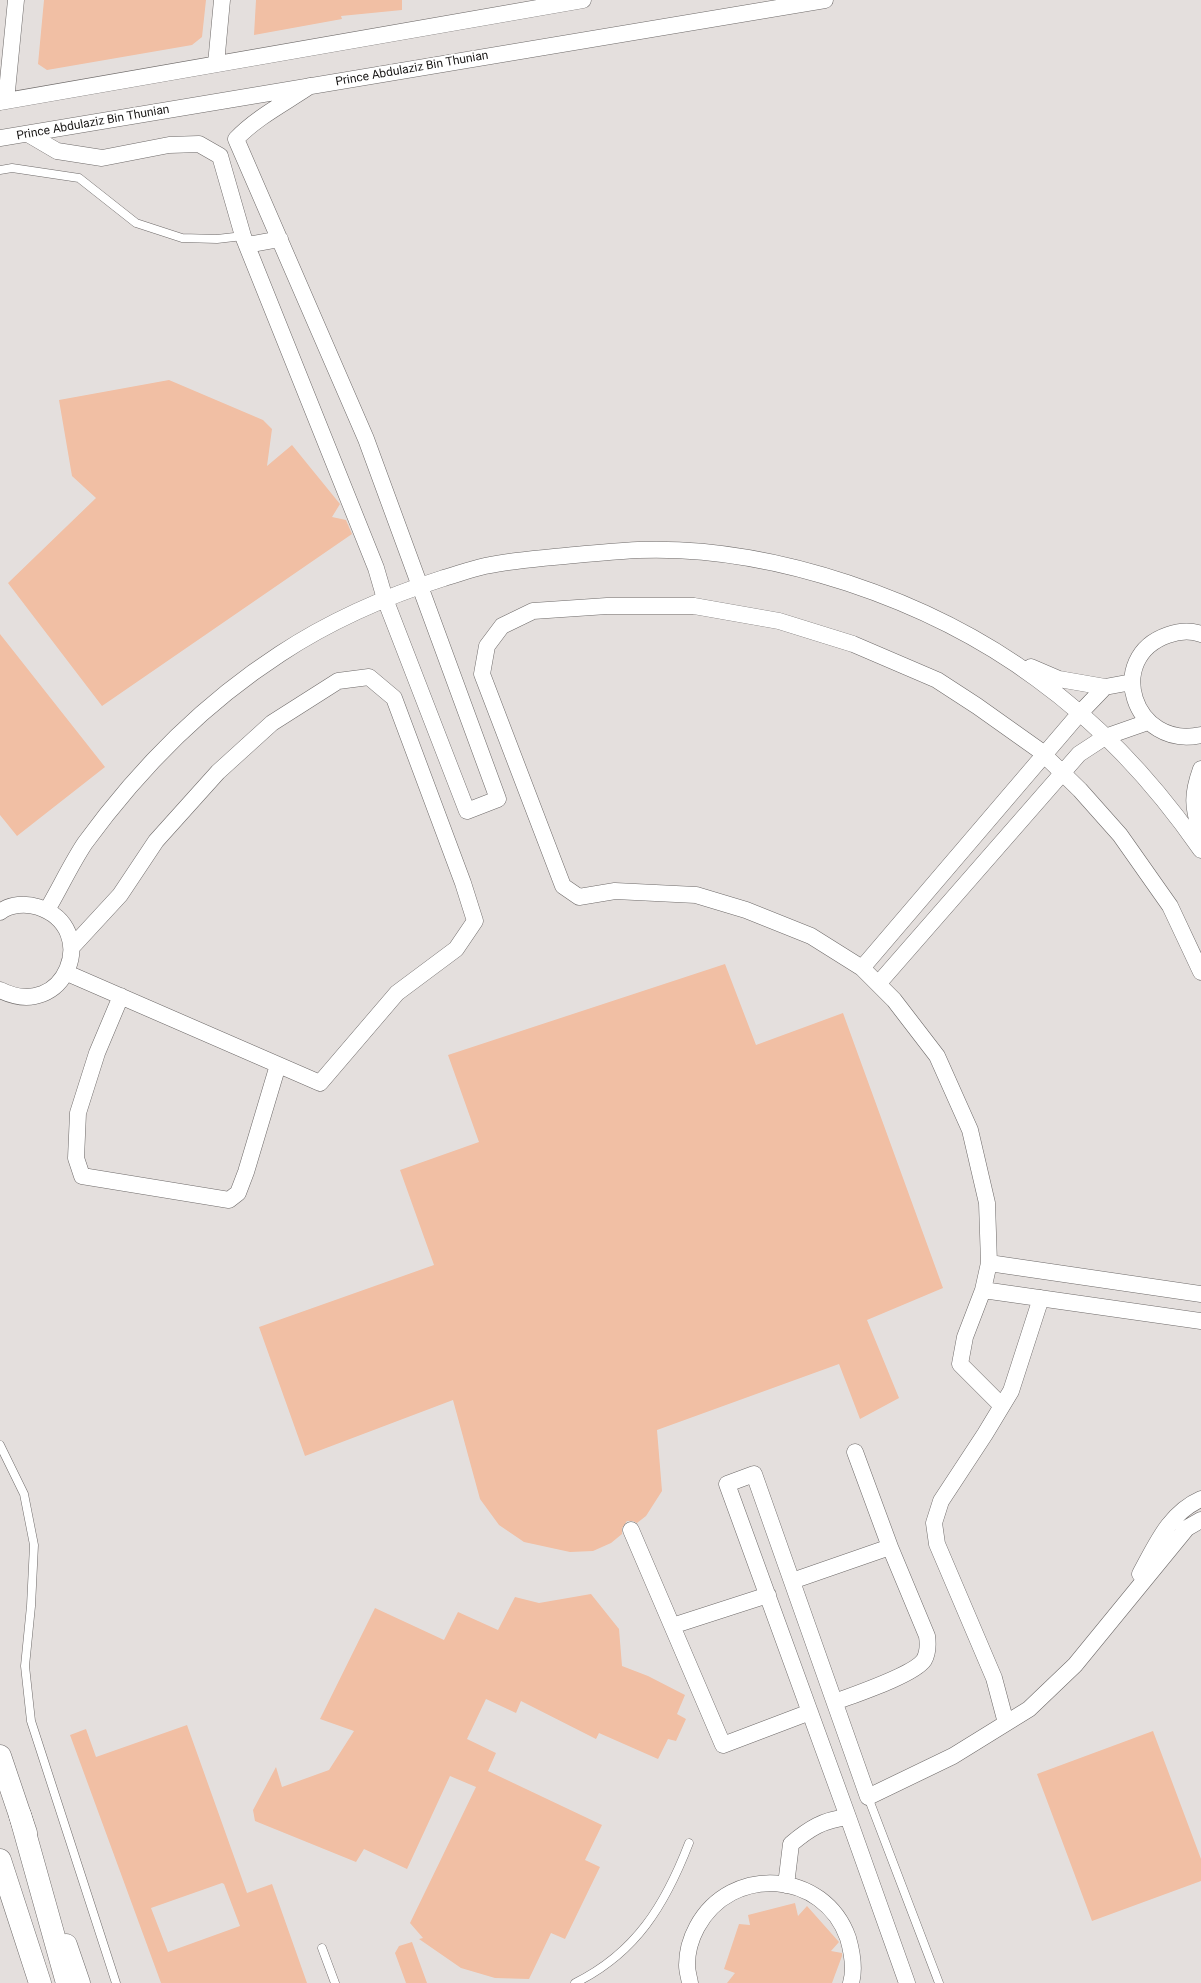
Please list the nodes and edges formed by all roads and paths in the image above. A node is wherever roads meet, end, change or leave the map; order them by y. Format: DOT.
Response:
graph roads {
  1 [pos="16,0"];
  2 [pos="222,0"];
  3 [pos="583,0"];
  4 [pos="825,0"];
  5 [pos="216,64"];
  6 [pos="310,86"];
  7 [pos="3,102"];
  8 [pos="28,134"];
  9 [pos="0,138"];
  10 [pos="0,170"];
  11 [pos="280,239"];
  12 [pos="245,240"];
  13 [pos="421,586"];
  14 [pos="385,599"];
  15 [pos="1201,634"];
  16 [pos="993,650"];
  17 [pos="1132,682"];
  18 [pos="1105,687"];
  19 [pos="1079,714"];
  20 [pos="1148,722"];
  21 [pos="1201,735"];
  22 [pos="1105,737"];
  23 [pos="1044,755"];
  24 [pos="1201,769"];
  25 [pos="1062,773"];
  26 [pos="1201,832"];
  27 [pos="1201,850"];
  28 [pos="47,910"];
  29 [pos="0,912"];
  30 [pos="72,947"];
  31 [pos="862,968"];
  32 [pos="1201,972"];
  33 [pos="67,973"];
  34 [pos="878,984"];
  35 [pos="0,990"];
  36 [pos="121,996"];
  37 [pos="278,1064"];
  38 [pos="989,1263"];
  39 [pos="983,1290"];
  40 [pos="1201,1294"];
  41 [pos="1041,1298"];
  42 [pos="1201,1322"];
  43 [pos="1002,1406"];
  44 [pos="0,1445"];
  45 [pos="855,1452"];
  46 [pos="1201,1499"];
  47 [pos="1201,1520"];
  48 [pos="631,1530"];
  49 [pos="890,1547"];
  50 [pos="792,1581"];
  51 [pos="768,1595"];
  52 [pos="1118,1612"];
  53 [pos="672,1626"];
  54 [pos="835,1702"];
  55 [pos="810,1712"];
  56 [pos="1006,1723"];
  57 [pos="0,1756"];
  58 [pos="868,1796"];
  59 [pos="20,1815"];
  60 [pos="848,1817"];
  61 [pos="689,1843"];
  62 [pos="0,1860"];
  63 [pos="786,1884"];
  64 [pos="322,1948"];
  65 [pos="40,1983"];
  66 [pos="67,1983"];
  67 [pos="79,1983"];
  68 [pos="116,1983"];
  69 [pos="335,1983"];
  70 [pos="575,1983"];
  71 [pos="690,1983"];
  72 [pos="851,1983"];
  73 [pos="907,1983"];
  74 [pos="939,1983"];
  1 -- 7 [label="street"];
  2 -- 5 [label="street"];
  3 -- 5 [label="street"];
  4 -- 6 [label="street, Prince Abdulaziz Bin Thunian"];
  5 -- 7 [label="street"];
  6 -- 8 [label="street, Prince Abdulaziz Bin Thunian"];
  6 -- 11 [label="street"];
  8 -- 9 [label="street, Prince Abdulaziz Bin Thunian"];
  8 -- 12 [label="street"];
  10 -- 12 [label="lane"];
  11 -- 12 [label="street"];
  11 -- 13 [label="street"];
  12 -- 14 [label="street"];
  13 -- 14 [label="street"];
  13 -- 14 [label="street"];
  13 -- 16 [label="street"];
  14 -- 28 [label="street"];
  15 -- 17 [label="street"];
  16 -- 18 [label="street"];
  16 -- 19 [label="street"];
  17 -- 18 [label="street"];
  17 -- 20 [label="street"];
  18 -- 19 [label="street"];
  19 -- 22 [label="street"];
  19 -- 23 [label="street"];
  20 -- 21 [label="street"];
  20 -- 22 [label="street"];
  22 -- 25 [label="street"];
  22 -- 27 [label="street"];
  23 -- 25 [label="street"];
  23 -- 31 [label="street"];
  23 -- 31 [label="street"];
  24 -- 26 [label="street"];
  25 -- 32 [label="street"];
  25 -- 34 [label="street"];
  28 -- 29 [label="street"];
  28 -- 30 [label="street"];
  30 -- 33 [label="street"];
  30 -- 37 [label="street"];
  31 -- 34 [label="street"];
  33 -- 35 [label="street"];
  33 -- 36 [label="street"];
  34 -- 38 [label="street"];
  36 -- 37 [label="street"];
  36 -- 37 [label="street"];
  38 -- 39 [label="street"];
  38 -- 40 [label="street"];
  39 -- 41 [label="street"];
  39 -- 43 [label="street"];
  41 -- 42 [label="street"];
  41 -- 43 [label="street"];
  43 -- 56 [label="street"];
  44 -- 68 [label="lane"];
  45 -- 49 [label="street"];
  46 -- 52 [label="street"];
  47 -- 52 [label="street"];
  48 -- 53 [label="street"];
  49 -- 50 [label="street"];
  49 -- 54 [label="street"];
  50 -- 51 [label="street"];
  50 -- 54 [label="street"];
  51 -- 53 [label="street"];
  51 -- 55 [label="street"];
  52 -- 56 [label="street"];
  53 -- 55 [label="street"];
  54 -- 58 [label="street"];
  55 -- 60 [label="street"];
  56 -- 58 [label="street"];
  57 -- 59 [label="main road"];
  58 -- 74 [label="lane"];
  59 -- 66 [label="main road"];
  59 -- 67 [label="main road"];
  60 -- 63 [label="street"];
  60 -- 73 [label="street"];
  61 -- 70 [label="lane"];
  62 -- 65 [label="main road"];
  63 -- 71 [label="street"];
  63 -- 72 [label="street"];
  64 -- 69 [label="lane"];
}
